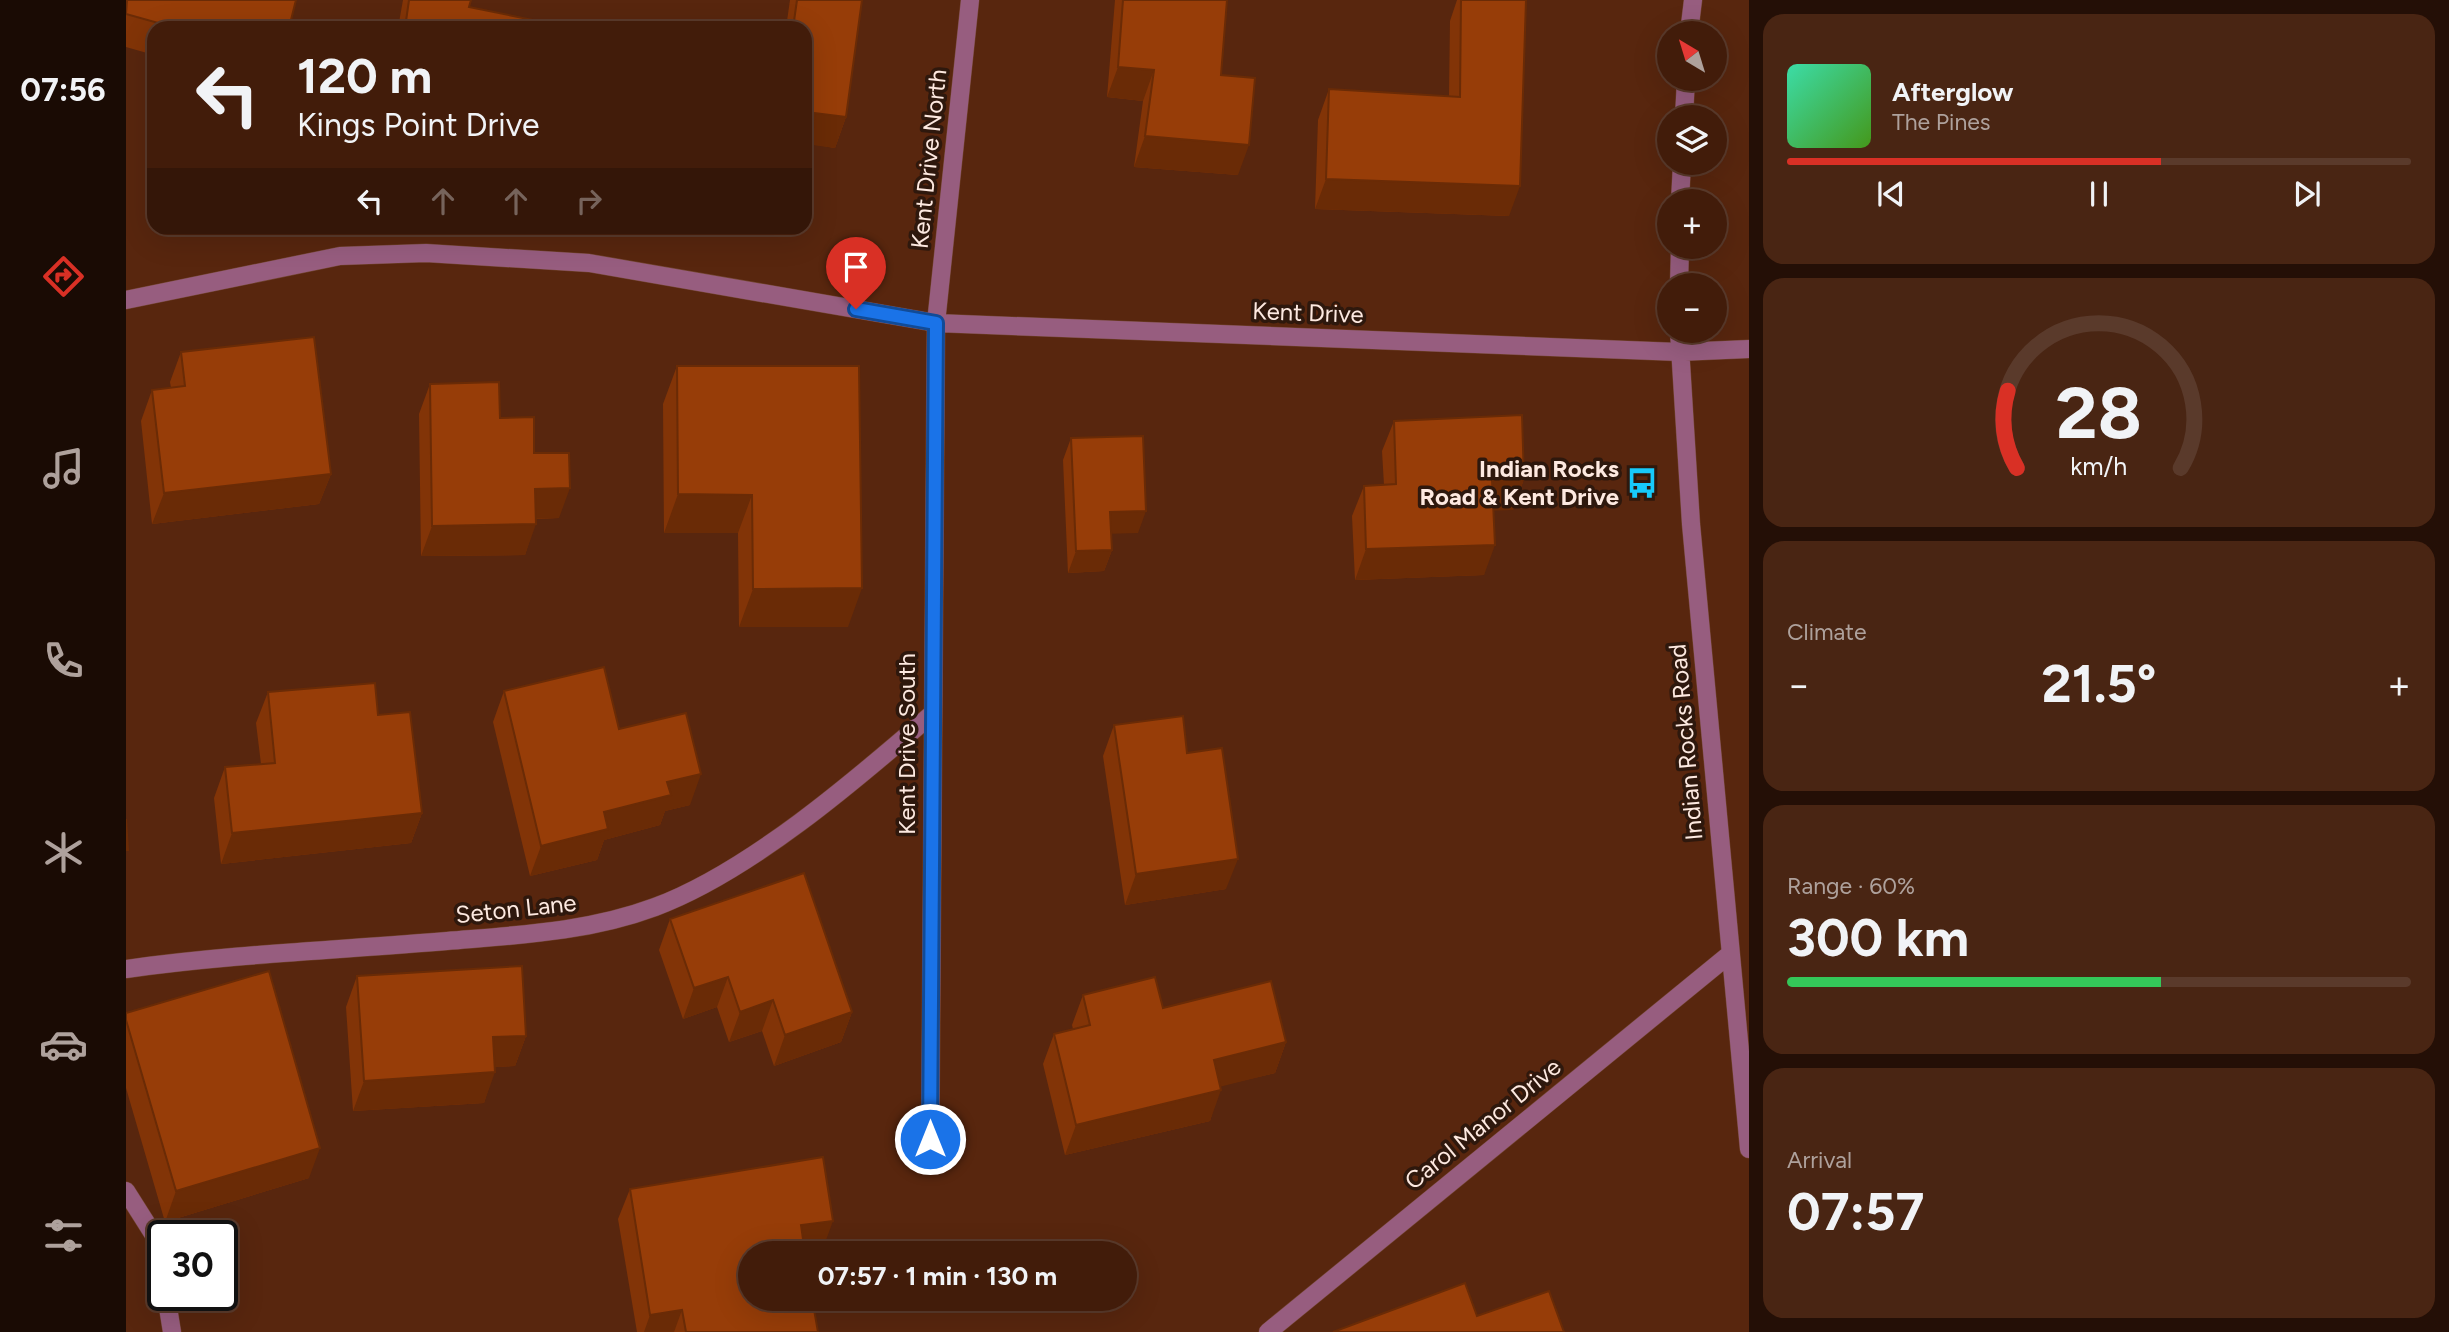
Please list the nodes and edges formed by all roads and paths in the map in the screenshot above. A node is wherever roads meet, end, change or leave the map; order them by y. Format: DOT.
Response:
graph roads {
  1 [pos="970,0"];
  2 [pos="1693,0"];
  3 [pos="1690,21"];
  4 [pos="126,300"];
  5 [pos="936,323"];
  6 [pos="1679,343"];
  7 [pos="1749,349"];
  8 [pos="1679,352"];
  9 [pos="932,714"];
  10 [pos="1730,954"];
  11 [pos="126,969"];
  12 [pos="1749,1149"];
  13 [pos="930,1165"];
  14 [pos="126,1191"];
  15 [pos="147,1224"];
  16 [pos="169,1311"];
  17 [pos="172,1332"];
  18 [pos="1268,1332"];
  1 -- 5 [label="street, Kent Drive North"];
  2 -- 3 [label="street"];
  4 -- 5 [label="street, Kent Drive"];
  5 -- 8 [label="street, Kent Drive"];
  5 -- 9 [label="street, Kent Drive South"];
  6 -- 8 [label="street, Indian Rocks Road"];
  7 -- 8 [label="street, Kent Drive"];
  8 -- 10 [label="street, Indian Rocks Road"];
  9 -- 11 [label="street, Seton Lane"];
  9 -- 13 [label="street, Kent Drive South"];
  10 -- 12 [label="street, Indian Rocks Road"];
  10 -- 18 [label="street, Carol Manor Drive"];
  14 -- 15 [label="street"];
  16 -- 17 [label="street"];
}
